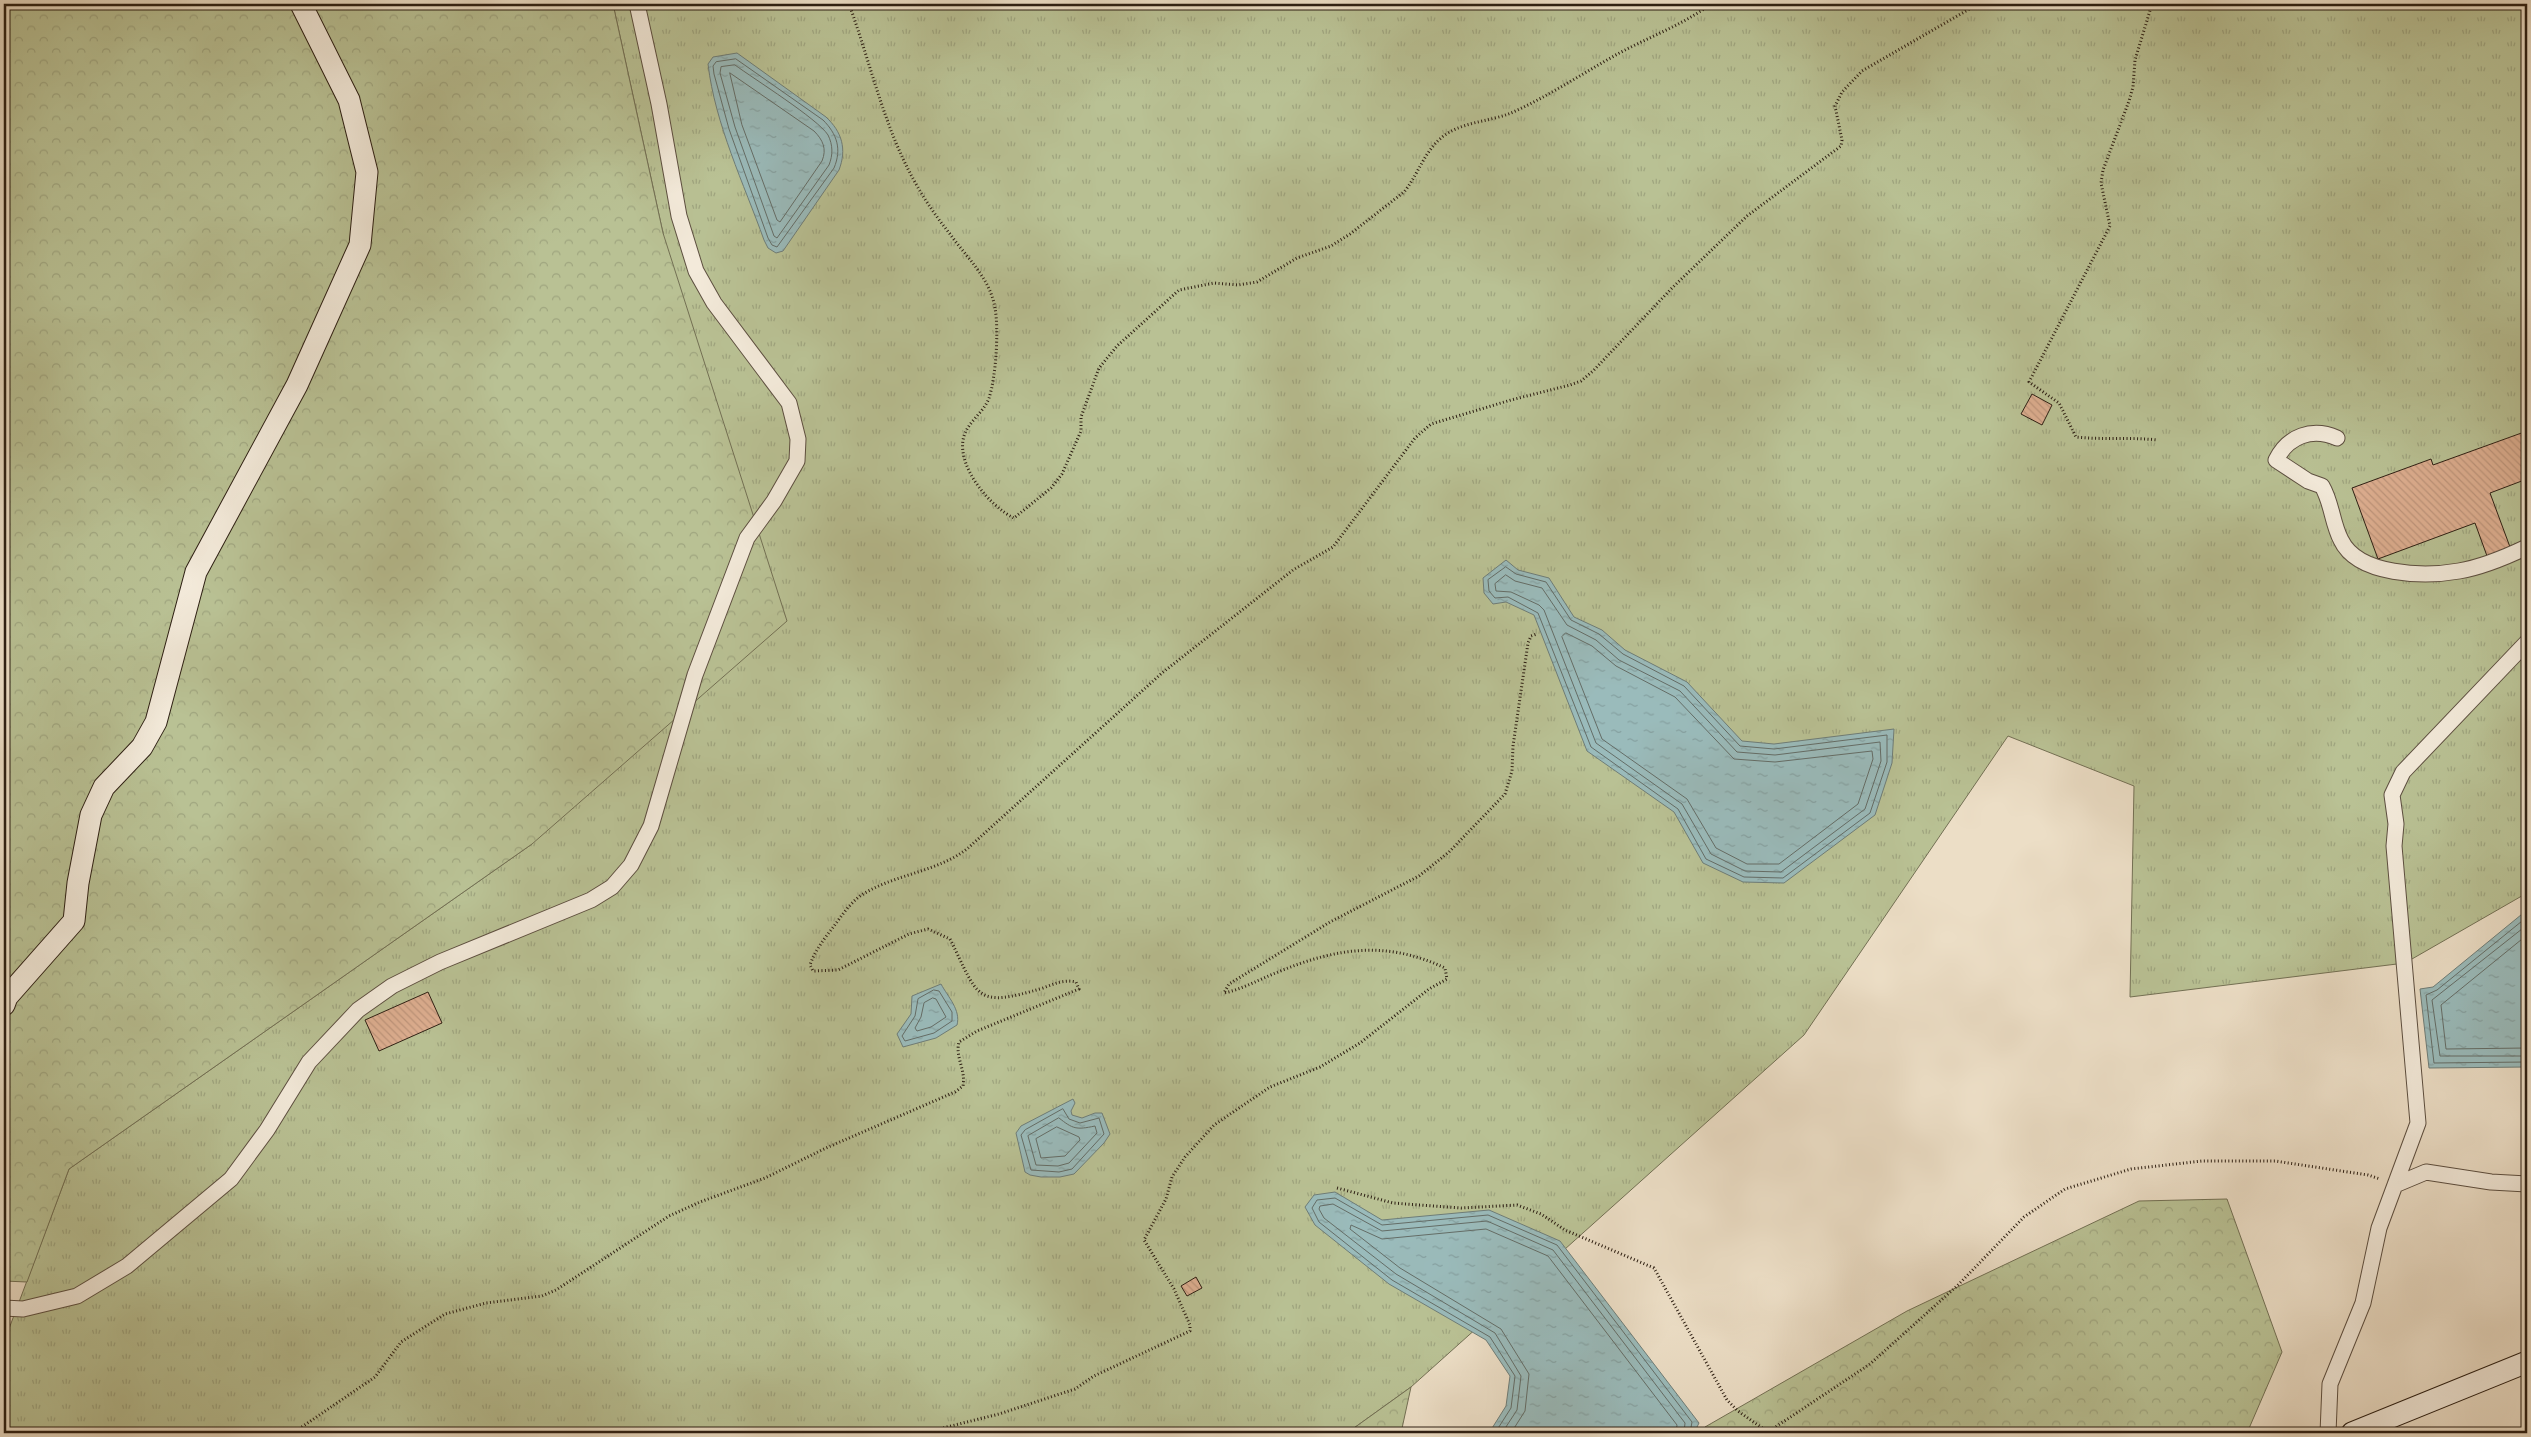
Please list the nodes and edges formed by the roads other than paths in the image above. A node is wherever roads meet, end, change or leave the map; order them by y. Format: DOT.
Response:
graph roads {
  1 [pos="300,4"];
  2 [pos="636,4"];
  3 [pos="2337,438"];
  4 [pos="2527,547"];
  5 [pos="2527,642"];
  6 [pos="4,1005"];
  7 [pos="2527,1184"];
  8 [pos="2395,1185"];
  9 [pos="4,1308"];
  10 [pos="2527,1362"];
  11 [pos="2328,1433"];
  12 [pos="2352,1433"];
  1 -- 6 [label="street"];
  2 -- 9 [label="street"];
  3 -- 4 [label="street"];
  5 -- 8 [label="street"];
  7 -- 8 [label="street"];
  8 -- 11 [label="street"];
  10 -- 12 [label="street"];
}
